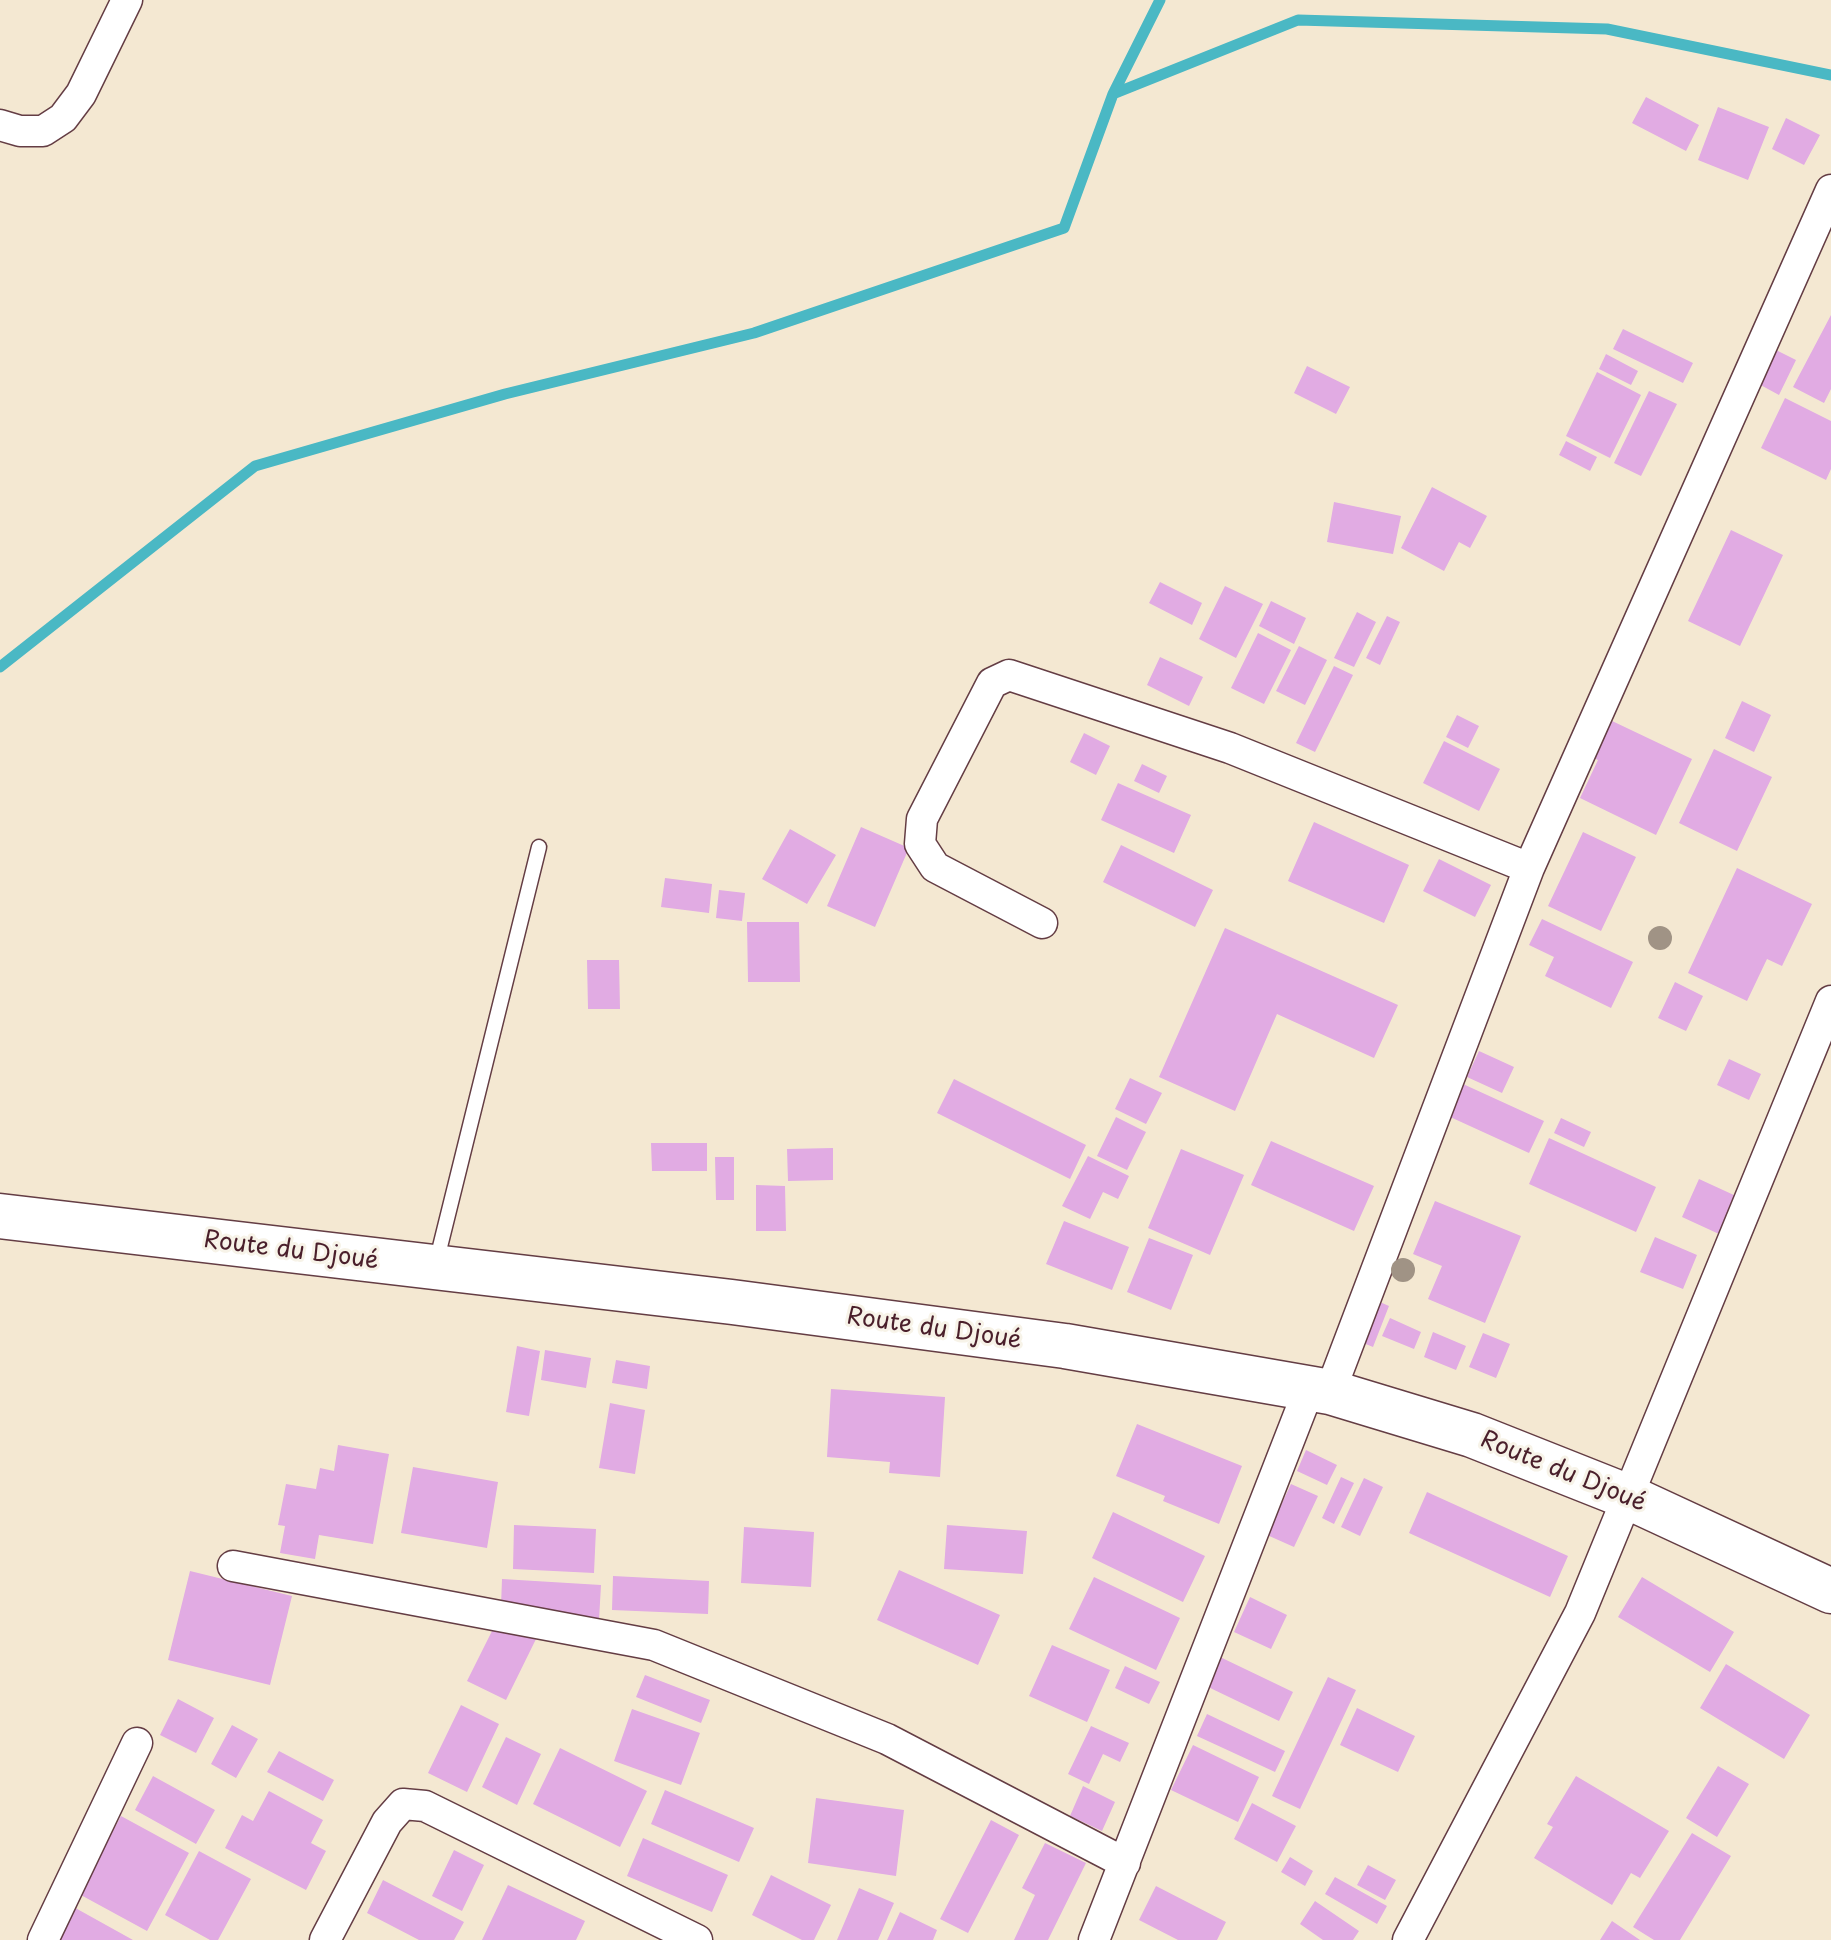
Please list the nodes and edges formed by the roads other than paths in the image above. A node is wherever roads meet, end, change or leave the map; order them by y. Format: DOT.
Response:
graph roads {
  1 [pos="127,0"];
  2 [pos="0,125"];
  3 [pos="1831,190"];
  4 [pos="539,847"];
  5 [pos="1529,868"];
  6 [pos="1042,923"];
  7 [pos="1831,1001"];
  8 [pos="0,1216"];
  9 [pos="434,1268"];
  10 [pos="1320,1390"];
  11 [pos="1626,1496"];
  12 [pos="233,1566"];
  13 [pos="1831,1591"];
  14 [pos="137,1743"];
  15 [pos="1125,1863"];
  16 [pos="43,1940"];
  17 [pos="325,1940"];
  18 [pos="697,1940"];
  19 [pos="1094,1940"];
  20 [pos="1408,1940"];
  1 -- 2 [label="street"];
  3 -- 5 [label="street"];
  4 -- 9 [label="lane"];
  5 -- 6 [label="street"];
  5 -- 10 [label="street"];
  7 -- 11 [label="street"];
  8 -- 9 [label="main road, Route du Djoué"];
  9 -- 10 [label="main road, Route du Djoué"];
  10 -- 11 [label="main road, Route du Djoué"];
  10 -- 15 [label="street"];
  11 -- 13 [label="main road, Route du Djoué"];
  11 -- 20 [label="street"];
  12 -- 15 [label="street"];
  14 -- 16 [label="street"];
  15 -- 19 [label="street"];
  17 -- 18 [label="street"];
}
